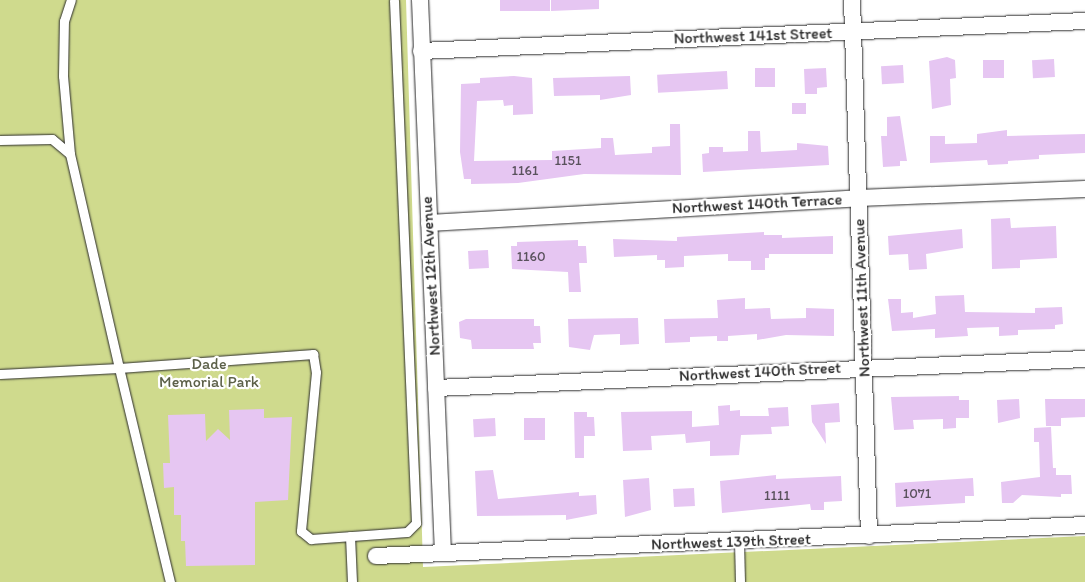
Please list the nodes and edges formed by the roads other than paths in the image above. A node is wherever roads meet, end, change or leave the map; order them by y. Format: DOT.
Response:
graph roads {
  1 [pos="72,0"];
  2 [pos="394,0"];
  3 [pos="420,0"];
  4 [pos="852,0"];
  5 [pos="1085,21"];
  6 [pos="853,32"];
  7 [pos="421,51"];
  8 [pos="0,140"];
  9 [pos="70,154"];
  10 [pos="1085,189"];
  11 [pos="860,198"];
  12 [pos="429,223"];
  13 [pos="1085,359"];
  14 [pos="119,368"];
  15 [pos="864,368"];
  16 [pos="0,374"];
  17 [pos="436,388"];
  18 [pos="1085,525"];
  19 [pos="350,536"];
  20 [pos="869,536"];
  21 [pos="739,541"];
  22 [pos="443,553"];
  23 [pos="376,556"];
  24 [pos="170,582"];
  25 [pos="352,582"];
  26 [pos="740,582"];
  1 -- 9 [label="lane"];
  2 -- 19 [label="lane"];
  3 -- 7 [label="street, Northwest 12th Avenue"];
  4 -- 6 [label="street, Northwest 11th Avenue"];
  5 -- 6 [label="street, Northwest 141st Street"];
  6 -- 7 [label="street, Northwest 141st Street"];
  6 -- 11 [label="street, Northwest 11th Avenue"];
  7 -- 12 [label="street, Northwest 12th Avenue"];
  8 -- 9 [label="lane"];
  9 -- 14 [label="lane"];
  10 -- 11 [label="street, Northwest 140th Terrace"];
  11 -- 12 [label="street, Northwest 140th Terrace"];
  11 -- 15 [label="street, Northwest 11th Avenue"];
  12 -- 17 [label="street, Northwest 12th Avenue"];
  13 -- 15 [label="street, Northwest 140th Street"];
  14 -- 16 [label="lane"];
  14 -- 19 [label="lane"];
  14 -- 24 [label="lane"];
  15 -- 17 [label="street, Northwest 140th Street"];
  15 -- 20 [label="street, Northwest 11th Avenue"];
  17 -- 22 [label="street, Northwest 12th Avenue"];
  18 -- 20 [label="street, Northwest 139th Street"];
  19 -- 25 [label="lane"];
  20 -- 21 [label="street, Northwest 139th Street"];
  21 -- 22 [label="street, Northwest 139th Street"];
  21 -- 26 [label="lane"];
  22 -- 23 [label="street, Northwest 139th Street"];
}
